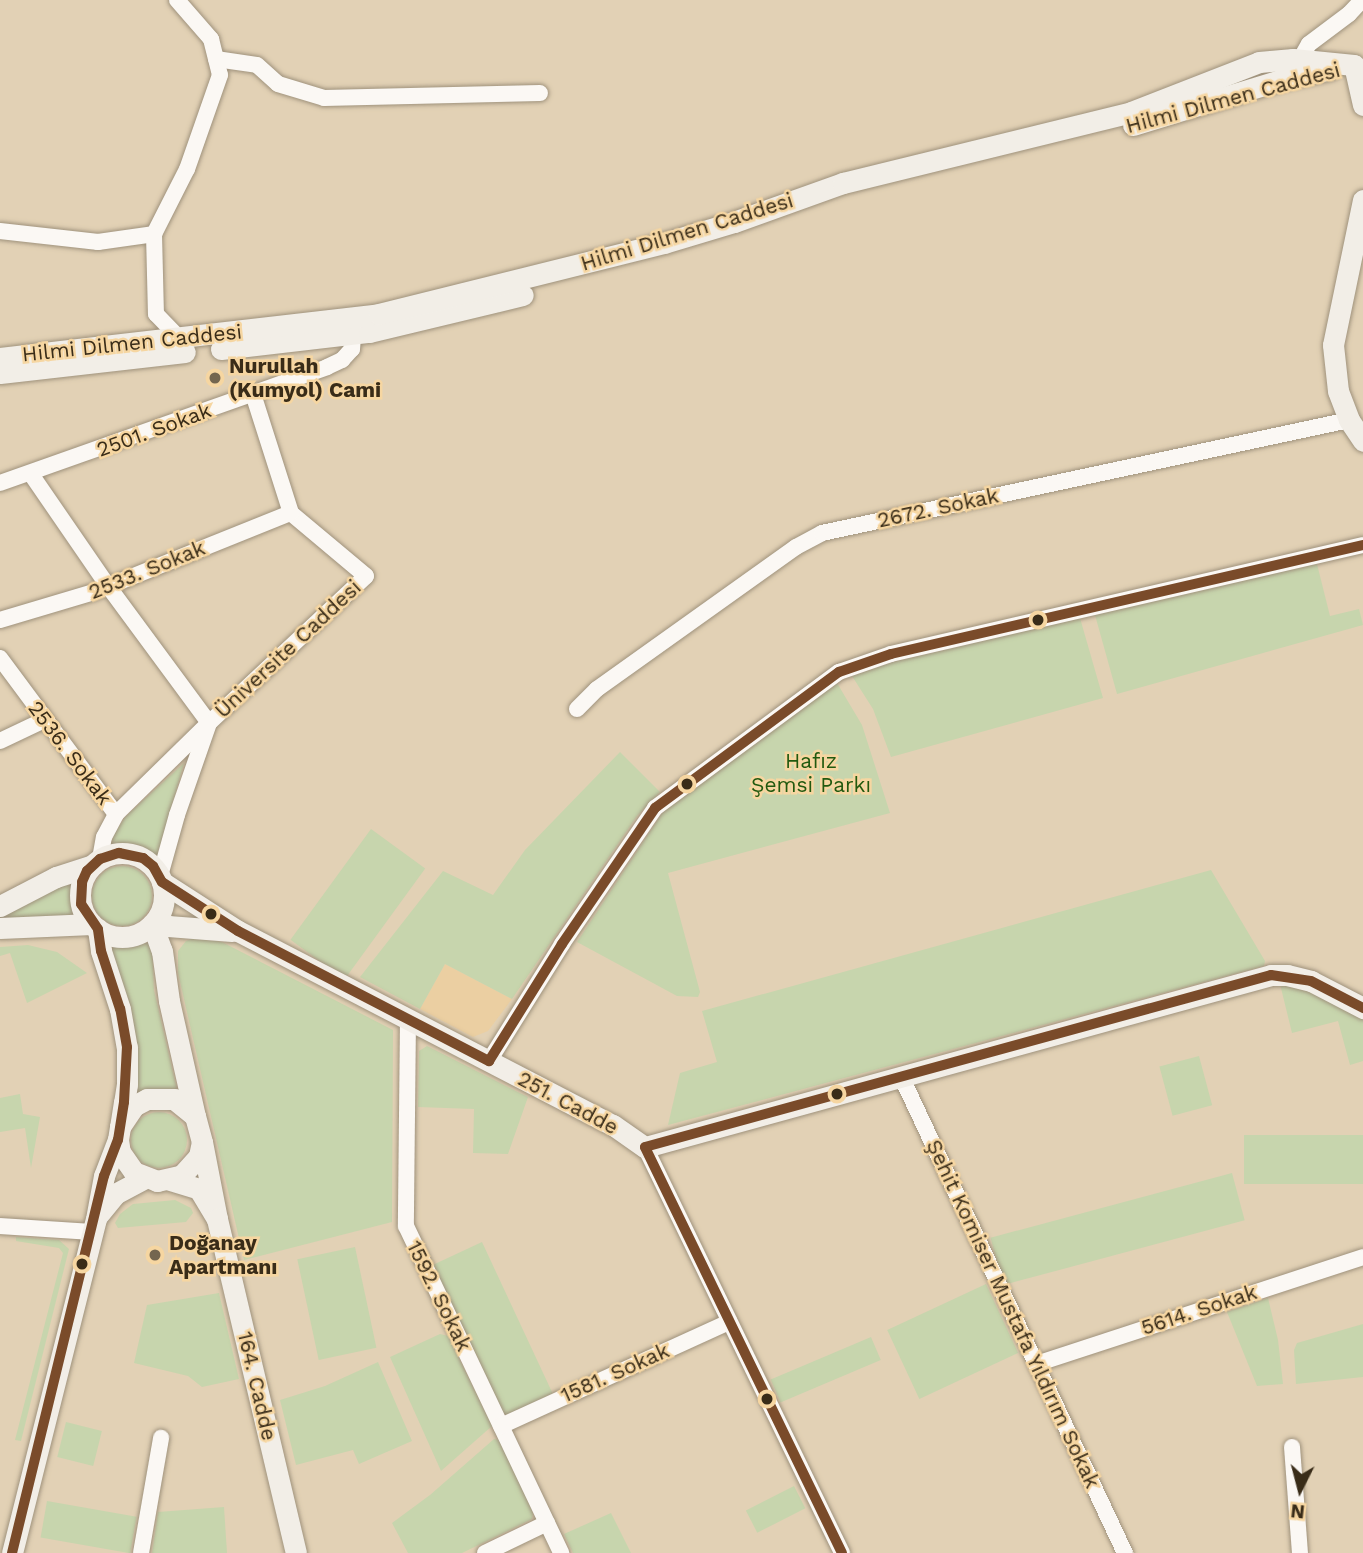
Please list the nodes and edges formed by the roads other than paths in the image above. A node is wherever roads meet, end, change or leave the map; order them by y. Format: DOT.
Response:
graph roads {
  1 [pos="177,0"];
  2 [pos="1358,2"];
  3 [pos="216,60"];
  4 [pos="1359,65"];
  5 [pos="1297,68"];
  6 [pos="540,93"];
  7 [pos="1363,105"];
  8 [pos="1363,200"];
  9 [pos="0,231"];
  10 [pos="153,234"];
  11 [pos="1359,247"];
  12 [pos="1355,279"];
  13 [pos="354,326"];
  14 [pos="179,338"];
  15 [pos="0,358"];
  16 [pos="0,373"];
  17 [pos="253,394"];
  18 [pos="1349,420"];
  19 [pos="1363,440"];
  20 [pos="31,474"];
  21 [pos="0,483"];
  22 [pos="291,513"];
  23 [pos="1363,545"];
  24 [pos="108,586"];
  25 [pos="0,620"];
  26 [pos="0,658"];
  27 [pos="577,709"];
  28 [pos="44,720"];
  29 [pos="209,723"];
  30 [pos="0,741"];
  31 [pos="116,814"];
  32 [pos="97,862"];
  33 [pos="161,879"];
  34 [pos="0,906"];
  35 [pos="154,922"];
  36 [pos="95,926"];
  37 [pos="0,928"];
  38 [pos="238,932"];
  39 [pos="1363,1008"];
  40 [pos="408,1019"];
  41 [pos="489,1061"];
  42 [pos="901,1076"];
  43 [pos="195,1116"];
  44 [pos="119,1133"];
  45 [pos="202,1142"];
  46 [pos="645,1147"];
  47 [pos="145,1178"];
  48 [pos="170,1180"];
  49 [pos="217,1219"];
  50 [pos="0,1226"];
  51 [pos="94,1226"];
  52 [pos="1363,1256"];
  53 [pos="729,1322"];
  54 [pos="1036,1364"];
  55 [pos="502,1426"];
  56 [pos="161,1438"];
  57 [pos="1292,1447"];
  58 [pos="547,1523"];
  59 [pos="12,1553"];
  60 [pos="141,1553"];
  61 [pos="296,1553"];
  62 [pos="485,1553"];
  63 [pos="561,1553"];
  64 [pos="842,1553"];
  65 [pos="1125,1553"];
  66 [pos="1300,1553"];
  1 -- 3 [label="street"];
  2 -- 5 [label="street"];
  3 -- 6 [label="street"];
  3 -- 10 [label="street"];
  4 -- 5 [label="street, Hilmi Dilmen Caddesi"];
  4 -- 7 [label="street"];
  5 -- 13 [label="street, Hilmi Dilmen Caddesi"];
  8 -- 11 [label="street"];
  9 -- 10 [label="street"];
  10 -- 14 [label="street"];
  11 -- 12 [label="street"];
  12 -- 18 [label="street"];
  13 -- 14 [label="street, Hilmi Dilmen Caddesi"];
  13 -- 16 [label="street, Hilmi Dilmen Caddesi"];
  13 -- 17 [label="street, 2501. Sokak"];
  14 -- 15 [label="street, Hilmi Dilmen Caddesi"];
  17 -- 20 [label="street, 2501. Sokak"];
  17 -- 22 [label="street"];
  18 -- 19 [label="street"];
  18 -- 27 [label="street, 2672. Sokak"];
  20 -- 21 [label="street, 2501. Sokak"];
  20 -- 24 [label="street"];
  22 -- 24 [label="street, 2533. Sokak"];
  22 -- 29 [label="street, Üniversite Caddesi"];
  23 -- 41 [label="street"];
  24 -- 25 [label="street, 2533. Sokak"];
  24 -- 29 [label="street"];
  26 -- 28 [label="street, 2536. Sokak"];
  28 -- 30 [label="street"];
  28 -- 31 [label="street, 2536. Sokak"];
  29 -- 31 [label="street, Üniversite Caddesi"];
  29 -- 33 [label="street, Üniversite Caddesi"];
  31 -- 32 [label="street, Üniversite Caddesi"];
  32 -- 33 [label="street"];
  32 -- 34 [label="street"];
  32 -- 36 [label="street"];
  33 -- 35 [label="street"];
  33 -- 38 [label="street, 251. Cadde"];
  35 -- 36 [label="street"];
  35 -- 38 [label="street, 251. Cadde"];
  35 -- 43 [label="street"];
  36 -- 37 [label="street"];
  36 -- 44 [label="street"];
  38 -- 40 [label="street, 251. Cadde"];
  39 -- 42 [label="street"];
  40 -- 41 [label="street, 251. Cadde"];
  40 -- 55 [label="street, 1592. Sokak"];
  41 -- 46 [label="street, 251. Cadde"];
  42 -- 46 [label="street"];
  42 -- 54 [label="street, Şehit Komiser Mustafa Yıldırım Sokak"];
  43 -- 44 [label="street"];
  43 -- 45 [label="street"];
  44 -- 47 [label="street"];
  44 -- 51 [label="street"];
  45 -- 48 [label="street"];
  45 -- 49 [label="street, 164. Cadde"];
  46 -- 53 [label="street, 251. Cadde"];
  47 -- 48 [label="street"];
  47 -- 51 [label="street"];
  48 -- 49 [label="street, 164. Cadde"];
  49 -- 61 [label="street, 164. Cadde"];
  50 -- 51 [label="street"];
  51 -- 59 [label="street"];
  52 -- 54 [label="street, 5614. Sokak"];
  53 -- 55 [label="street, 1581. Sokak"];
  53 -- 64 [label="street, 251. Cadde"];
  54 -- 65 [label="street, Şehit Komiser Mustafa Yıldırım Sokak"];
  55 -- 58 [label="street, 1592. Sokak"];
  56 -- 60 [label="street"];
  57 -- 66 [label="street"];
  58 -- 62 [label="street"];
  58 -- 63 [label="street, 1592. Sokak"];
}
